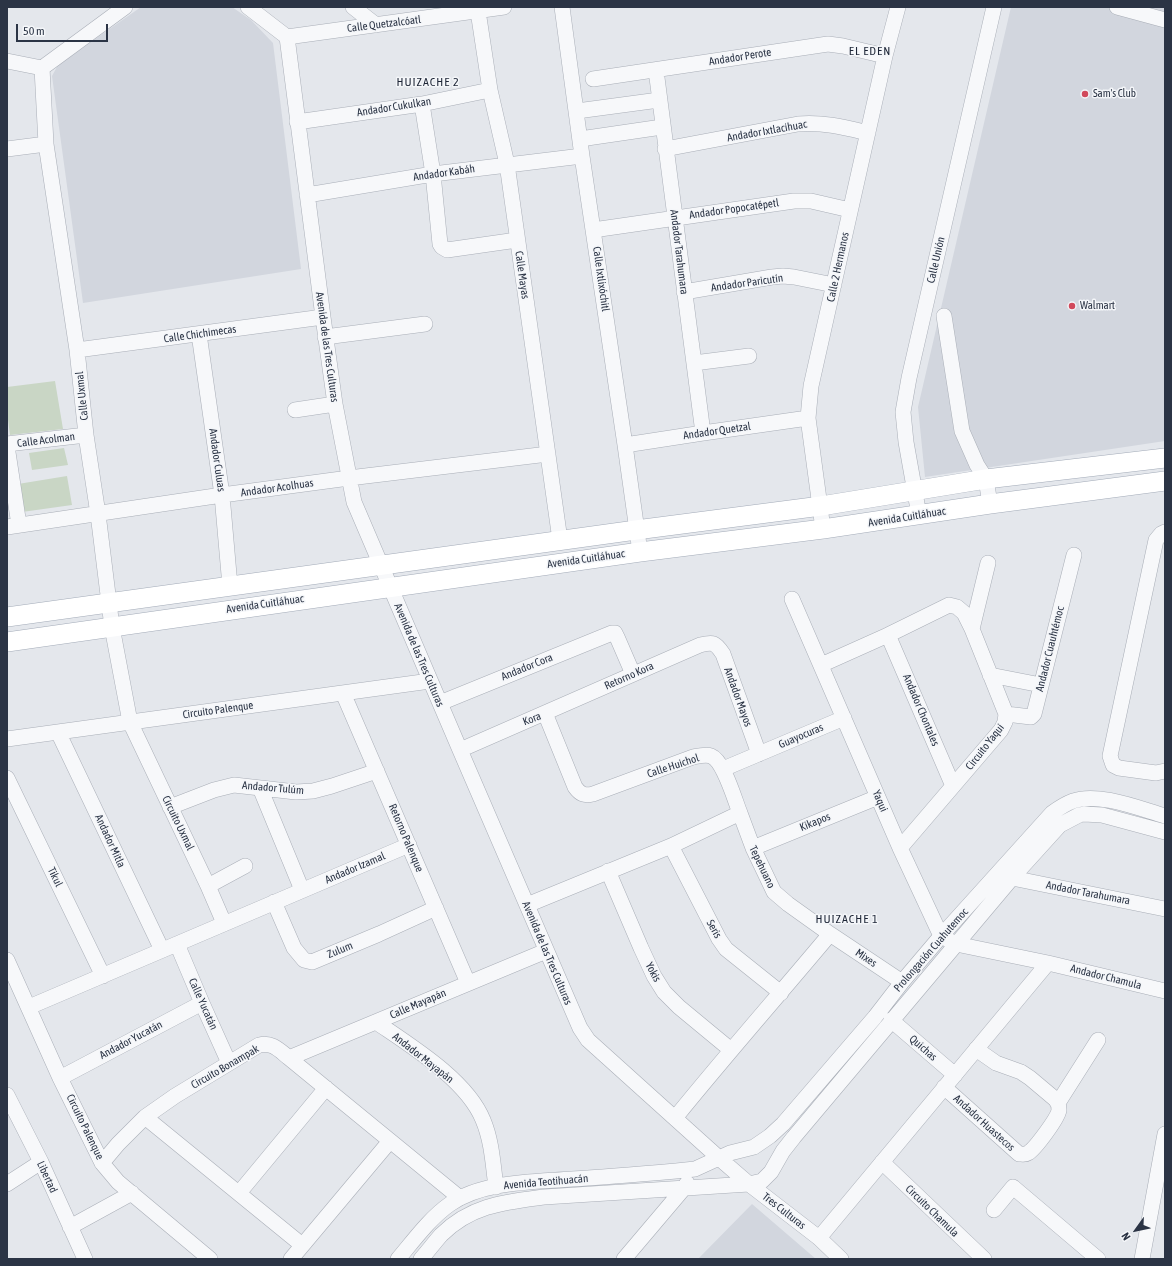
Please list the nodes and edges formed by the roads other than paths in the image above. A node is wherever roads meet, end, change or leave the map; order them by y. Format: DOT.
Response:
graph roads {
  1 [pos="125,7"];
  2 [pos="353,7"];
  3 [pos="504,7"];
  4 [pos="562,7"];
  5 [pos="898,7"];
  6 [pos="994,7"];
  7 [pos="1117,7"];
  8 [pos="252,8"];
  9 [pos="478,11"];
  10 [pos="1165,20"];
  11 [pos="376,25"];
  12 [pos="287,37"];
  13 [pos="885,56"];
  14 [pos="7,61"];
  15 [pos="42,68"];
  16 [pos="656,70"];
  17 [pos="593,79"];
  18 [pos="490,90"];
  19 [pos="659,100"];
  20 [pos="422,104"];
  21 [pos="577,111"];
  22 [pos="297,122"];
  23 [pos="662,127"];
  24 [pos="868,133"];
  25 [pos="580,139"];
  26 [pos="46,144"];
  27 [pos="7,149"];
  28 [pos="665,149"];
  29 [pos="582,156"];
  30 [pos="507,164"];
  31 [pos="432,174"];
  32 [pos="307,195"];
  33 [pos="850,210"];
  34 [pos="674,217"];
  35 [pos="593,230"];
  36 [pos="517,240"];
  37 [pos="834,285"];
  38 [pos="684,292"];
  39 [pos="944,316"];
  40 [pos="323,317"];
  41 [pos="425,324"];
  42 [pos="199,334"];
  43 [pos="326,337"];
  44 [pos="77,350"];
  45 [pos="749,356"];
  46 [pos="694,363"];
  47 [pos="335,404"];
  48 [pos="295,410"];
  49 [pos="808,418"];
  50 [pos="702,433"];
  51 [pos="86,435"];
  52 [pos="7,445"];
  53 [pos="625,445"];
  54 [pos="548,454"];
  55 [pos="1165,458"];
  56 [pos="349,478"];
  57 [pos="986,479"];
  58 [pos="1165,481"];
  59 [pos="916,491"];
  60 [pos="222,495"];
  61 [pos="990,504"];
  62 [pos="821,506"];
  63 [pos="98,514"];
  64 [pos="919,515"];
  65 [pos="13,526"];
  66 [pos="823,529"];
  67 [pos="636,530"];
  68 [pos="1165,532"];
  69 [pos="560,540"];
  70 [pos="640,552"];
  71 [pos="1074,555"];
  72 [pos="988,563"];
  73 [pos="381,566"];
  74 [pos="230,586"];
  75 [pos="391,587"];
  76 [pos="792,599"];
  77 [pos="109,603"];
  78 [pos="7,617"];
  79 [pos="112,627"];
  80 [pos="972,629"];
  81 [pos="888,635"];
  82 [pos="7,642"];
  83 [pos="713,643"];
  84 [pos="821,665"];
  85 [pos="633,674"];
  86 [pos="990,675"];
  87 [pos="430,681"];
  88 [pos="1041,685"];
  89 [pos="343,693"];
  90 [pos="440,703"];
  91 [pos="545,713"];
  92 [pos="1006,714"];
  93 [pos="844,718"];
  94 [pos="130,722"];
  95 [pos="58,732"];
  96 [pos="7,739"];
  97 [pos="460,750"];
  98 [pos="759,754"];
  99 [pos="723,769"];
  100 [pos="377,771"];
  101 [pos="1165,771"];
  102 [pos="7,778"];
  103 [pos="953,786"];
  104 [pos="260,788"];
  105 [pos="582,794"];
  106 [pos="878,796"];
  107 [pos="170,807"];
  108 [pos="740,813"];
  109 [pos="1165,816"];
  110 [pos="1165,832"];
  111 [pos="409,845"];
  112 [pos="671,846"];
  113 [pos="753,848"];
  114 [pos="900,848"];
  115 [pos="245,866"];
  116 [pos="608,871"];
  117 [pos="1012,878"];
  118 [pos="208,886"];
  119 [pos="302,890"];
  120 [pos="274,902"];
  121 [pos="527,906"];
  122 [pos="436,908"];
  123 [pos="1165,909"];
  124 [pos="224,924"];
  125 [pos="830,934"];
  126 [pos="941,936"];
  127 [pos="177,944"];
  128 [pos="956,944"];
  129 [pos="162,950"];
  130 [pos="546,950"];
  131 [pos="7,960"];
  132 [pos="1048,963"];
  133 [pos="103,976"];
  134 [pos="902,982"];
  135 [pos="468,983"];
  136 [pos="1165,991"];
  137 [pos="780,993"];
  138 [pos="202,1003"];
  139 [pos="29,1007"];
  140 [pos="891,1020"];
  141 [pos="376,1022"];
  142 [pos="1098,1040"];
  143 [pos="976,1049"];
  144 [pos="731,1050"];
  145 [pos="289,1058"];
  146 [pos="229,1063"];
  147 [pos="954,1075"];
  148 [pos="60,1078"];
  149 [pos="944,1087"];
  150 [pos="326,1088"];
  151 [pos="7,1095"];
  152 [pos="1059,1105"];
  153 [pos="145,1116"];
  154 [pos="675,1118"];
  155 [pos="1165,1134"];
  156 [pos="390,1141"];
  157 [pos="719,1158"];
  158 [pos="41,1162"];
  159 [pos="882,1162"];
  160 [pos="102,1163"];
  161 [pos="695,1169"];
  162 [pos="7,1184"];
  163 [pos="749,1184"];
  164 [pos="496,1186"];
  165 [pos="685,1187"];
  166 [pos="132,1193"];
  167 [pos="239,1193"];
  168 [pos="460,1198"];
  169 [pos="994,1210"];
  170 [pos="70,1227"];
  171 [pos="818,1238"];
  172 [pos="302,1245"];
  173 [pos="85,1259"];
  174 [pos="210,1259"];
  175 [pos="291,1259"];
  176 [pos="398,1259"];
  177 [pos="421,1259"];
  178 [pos="624,1259"];
  179 [pos="841,1259"];
  180 [pos="984,1259"];
  181 [pos="1098,1259"];
  182 [pos="1142,1259"];
  1 -- 15 [label="street"];
  2 -- 11 [label="street"];
  3 -- 9 [label="street, Calle Quetzalcóatl"];
  4 -- 21 [label="street, Calle Ixtlixóchitl"];
  5 -- 13 [label="street, Calle 2 Hermanos"];
  6 -- 59 [label="street, Calle Unión"];
  7 -- 10 [label="street"];
  8 -- 12 [label="street"];
  9 -- 11 [label="street, Calle Quetzalcóatl"];
  9 -- 18 [label="street, Calle Mayas"];
  11 -- 12 [label="street, Calle Quetzalcóatl"];
  12 -- 22 [label="street, Avenida de las Tres Culturas"];
  13 -- 16 [label="street, Andador Perote"];
  13 -- 24 [label="street, Calle 2 Hermanos"];
  14 -- 15 [label="street"];
  15 -- 26 [label="street, Calle Uxmal"];
  16 -- 17 [label="street, Andador Perote"];
  16 -- 19 [label="street, Andador Tarahumara"];
  18 -- 20 [label="street, Andador Cukulkan"];
  18 -- 30 [label="street, Calle Mayas"];
  19 -- 21 [label="street"];
  19 -- 23 [label="street, Andador Tarahumara"];
  20 -- 22 [label="street, Andador Cukulkan"];
  20 -- 31 [label="street"];
  21 -- 25 [label="street, Calle Ixtlixóchitl"];
  22 -- 32 [label="street, Avenida de las Tres Culturas"];
  23 -- 25 [label="street"];
  23 -- 28 [label="street, Andador Tarahumara"];
  24 -- 28 [label="street, Andador Ixtlacihuac"];
  24 -- 33 [label="street, Calle 2 Hermanos"];
  25 -- 29 [label="street, Calle Ixtlixóchitl"];
  26 -- 27 [label="street"];
  26 -- 44 [label="street, Calle Uxmal"];
  28 -- 34 [label="street, Andador Tarahumara"];
  29 -- 30 [label="street, Andador Kabáh"];
  29 -- 35 [label="street, Calle Ixtlixóchitl"];
  30 -- 31 [label="street, Andador Kabáh"];
  30 -- 36 [label="street, Calle Mayas"];
  31 -- 32 [label="street, Andador Kabáh"];
  31 -- 36 [label="street"];
  32 -- 40 [label="street, Avenida de las Tres Culturas"];
  33 -- 34 [label="street, Andador Popocatépetl"];
  33 -- 37 [label="street, Calle 2 Hermanos"];
  34 -- 35 [label="street, Andador Popocatépetl"];
  34 -- 38 [label="street, Andador Tarahumara"];
  35 -- 53 [label="street, Calle Ixtlixóchitl"];
  36 -- 54 [label="street, Calle Mayas"];
  37 -- 38 [label="street, Andador Paricutín"];
  37 -- 49 [label="street, Calle 2 Hermanos"];
  38 -- 46 [label="street, Andador Tarahumara"];
  39 -- 57 [label="street"];
  40 -- 42 [label="street, Calle Chichimecas"];
  40 -- 43 [label="street, Avenida de las Tres Culturas"];
  41 -- 43 [label="street"];
  42 -- 44 [label="street, Calle Chichimecas"];
  42 -- 60 [label="street, Andador Culuas"];
  43 -- 47 [label="street, Avenida de las Tres Culturas"];
  44 -- 51 [label="street, Calle Uxmal"];
  45 -- 46 [label="street"];
  46 -- 50 [label="street, Andador Tarahumara"];
  47 -- 48 [label="street"];
  47 -- 56 [label="street, Avenida de las Tres Culturas"];
  49 -- 50 [label="street, Andador Quetzal"];
  49 -- 62 [label="street, Calle 2 Hermanos"];
  50 -- 53 [label="street, Andador Quetzal"];
  51 -- 52 [label="street, Calle Acolman"];
  51 -- 63 [label="street, Calle Uxmal"];
  52 -- 65 [label="street"];
  53 -- 67 [label="street, Calle Ixtlixóchitl"];
  54 -- 56 [label="street, Andador Acolhuas"];
  54 -- 69 [label="street, Calle Mayas"];
  55 -- 57 [label="main road, Avenida Cuitláhuac"];
  56 -- 60 [label="street, Andador Acolhuas"];
  56 -- 73 [label="street, Avenida de las Tres Culturas"];
  57 -- 59 [label="main road, Avenida Cuitláhuac"];
  57 -- 61 [label="street"];
  58 -- 61 [label="main road, Avenida Cuitláhuac"];
  59 -- 62 [label="main road, Avenida Cuitláhuac"];
  59 -- 64 [label="street, Calle Unión"];
  60 -- 63 [label="street, Andador Acolhuas"];
  60 -- 74 [label="street, Andador Culuas"];
  61 -- 64 [label="main road, Avenida Cuitláhuac"];
  62 -- 66 [label="street, Calle 2 Hermanos"];
  62 -- 67 [label="main road, Avenida Cuitláhuac"];
  63 -- 65 [label="street, Andador Acolhuas"];
  63 -- 77 [label="street, Calle Uxmal"];
  64 -- 66 [label="main road, Avenida Cuitláhuac"];
  66 -- 70 [label="main road, Avenida Cuitláhuac"];
  67 -- 69 [label="main road, Avenida Cuitláhuac"];
  67 -- 70 [label="street, Calle Ixtlixóchitl"];
  68 -- 101 [label="street"];
  69 -- 73 [label="main road, Avenida Cuitláhuac"];
  70 -- 75 [label="main road, Avenida Cuitláhuac"];
  71 -- 88 [label="street, Andador Cuauhtémoc"];
  72 -- 80 [label="street"];
  73 -- 74 [label="main road, Avenida Cuitláhuac"];
  73 -- 75 [label="street, Avenida de las Tres Culturas"];
  74 -- 77 [label="main road, Avenida Cuitláhuac"];
  75 -- 79 [label="main road, Avenida Cuitláhuac"];
  75 -- 87 [label="street, Avenida de las Tres Culturas"];
  76 -- 84 [label="street"];
  77 -- 78 [label="main road, Avenida Cuitláhuac"];
  77 -- 79 [label="street, Calle Uxmal"];
  79 -- 82 [label="main road, Avenida Cuitláhuac"];
  79 -- 94 [label="street, Calle Uxmal"];
  80 -- 81 [label="street, Circuito Yaqui"];
  80 -- 86 [label="street, Circuito Yaqui"];
  81 -- 84 [label="street, Circuito Yaqui"];
  81 -- 103 [label="street, Andador Chontales"];
  83 -- 85 [label="street, Retorno Kora"];
  83 -- 98 [label="street, Andador Mayos"];
  84 -- 93 [label="street, Yaqui"];
  85 -- 90 [label="street, Andador Cora"];
  85 -- 91 [label="street, Retorno Kora"];
  86 -- 88 [label="street"];
  86 -- 92 [label="street, Circuito Yaqui"];
  87 -- 89 [label="street, Circuito Palenque"];
  87 -- 90 [label="street, Avenida de las Tres Culturas"];
  88 -- 92 [label="street, Andador Cuauhtémoc"];
  89 -- 94 [label="street, Circuito Palenque"];
  89 -- 100 [label="street, Retorno Palenque"];
  90 -- 97 [label="street, Avenida de las Tres Culturas"];
  91 -- 97 [label="street, Kora"];
  91 -- 105 [label="street, Kora"];
  92 -- 103 [label="street, Circuito Yaqui"];
  93 -- 98 [label="street, Guayocuras"];
  93 -- 106 [label="street, Yaqui"];
  94 -- 95 [label="street, Circuito Palenque"];
  94 -- 107 [label="street, Circuito Uxmal"];
  95 -- 96 [label="street, Circuito Palenque"];
  95 -- 129 [label="street, Andador Mitla"];
  97 -- 121 [label="street, Avenida de las Tres Culturas"];
  98 -- 99 [label="street"];
  99 -- 105 [label="street, Calle Huichol"];
  99 -- 108 [label="street, Tepehuano"];
  100 -- 104 [label="street, Andador Tulúm"];
  100 -- 111 [label="street, Retorno Palenque"];
  102 -- 133 [label="street, Tikul"];
  103 -- 114 [label="street, Circuito Yaqui"];
  104 -- 107 [label="street, Andador Tulúm"];
  104 -- 119 [label="street"];
  106 -- 113 [label="street, Kikapos"];
  106 -- 114 [label="street, Yaqui"];
  107 -- 118 [label="street, Circuito Uxmal"];
  108 -- 112 [label="street"];
  108 -- 113 [label="street, Tepehuano"];
  109 -- 126 [label="street, Prolongación Cuahutemoc"];
  110 -- 117 [label="street, Prolongación Cuahutemoc"];
  111 -- 119 [label="street, Andador Izamal"];
  111 -- 122 [label="street, Retorno Palenque"];
  112 -- 116 [label="street"];
  112 -- 137 [label="street, Seris"];
  113 -- 125 [label="street, Tepehuano"];
  114 -- 126 [label="street, Yaqui"];
  115 -- 118 [label="street"];
  116 -- 121 [label="street"];
  116 -- 144 [label="street, Yokis"];
  117 -- 123 [label="street, Andador Tarahumara"];
  117 -- 128 [label="street, Prolongación Cuahutemoc"];
  118 -- 124 [label="street, Circuito Uxmal"];
  119 -- 120 [label="street"];
  120 -- 122 [label="street, Zulum"];
  120 -- 124 [label="street"];
  121 -- 130 [label="street, Avenida de las Tres Culturas"];
  122 -- 135 [label="street, Retorno Palenque"];
  124 -- 127 [label="street"];
  125 -- 134 [label="street, Mixes"];
  125 -- 137 [label="street"];
  126 -- 128 [label="street, Andador Chamula"];
  126 -- 134 [label="street, Prolongación Cuahutemoc"];
  127 -- 129 [label="street"];
  127 -- 138 [label="street, Calle Yucatán"];
  128 -- 132 [label="street, Andador Chamula"];
  128 -- 140 [label="street, Prolongación Cuahutemoc"];
  129 -- 133 [label="street"];
  130 -- 135 [label="street, Calle Mayapán"];
  130 -- 154 [label="street, Avenida de las Tres Culturas"];
  131 -- 139 [label="street, Circuito Palenque"];
  132 -- 136 [label="street, Andador Chamula"];
  132 -- 143 [label="street"];
  133 -- 139 [label="street"];
  134 -- 157 [label="street, Prolongación Cuahutemoc"];
  135 -- 141 [label="street, Calle Mayapán"];
  137 -- 144 [label="street"];
  138 -- 146 [label="street, Calle Yucatán"];
  138 -- 148 [label="street, Andador Yucatán"];
  139 -- 148 [label="street, Circuito Palenque"];
  140 -- 147 [label="street, Quichas"];
  140 -- 163 [label="street, Prolongación Cuahutemoc"];
  141 -- 145 [label="street, Calle Mayapán"];
  141 -- 164 [label="street, Andador Mayapán"];
  142 -- 152 [label="street"];
  143 -- 147 [label="street"];
  143 -- 152 [label="street"];
  144 -- 154 [label="street"];
  145 -- 146 [label="street, Circuito Bonampak"];
  145 -- 150 [label="street, Circuito Bonampak"];
  146 -- 153 [label="street, Circuito Bonampak"];
  147 -- 149 [label="street"];
  148 -- 160 [label="street, Circuito Palenque"];
  149 -- 152 [label="street, Andador Huastecos"];
  149 -- 159 [label="street"];
  150 -- 156 [label="street, Circuito Bonampak"];
  150 -- 167 [label="street"];
  151 -- 158 [label="street, Libertad"];
  153 -- 160 [label="street, Circuito Bonampak"];
  153 -- 167 [label="street"];
  154 -- 157 [label="street, Avenida de las Tres Culturas"];
  155 -- 182 [label="street"];
  156 -- 168 [label="street, Circuito Bonampak"];
  156 -- 172 [label="street"];
  157 -- 161 [label="street, Avenida Teotihuacán"];
  157 -- 163 [label="street, Avenida de las Tres Culturas"];
  158 -- 162 [label="street"];
  158 -- 170 [label="street, Libertad"];
  159 -- 171 [label="street"];
  159 -- 180 [label="street, Circuito Chamula"];
  160 -- 166 [label="street, Circuito Palenque"];
  161 -- 164 [label="street, Avenida Teotihuacán"];
  161 -- 165 [label="street"];
  163 -- 165 [label="street, Avenida Teotihuacán"];
  163 -- 171 [label="street, Tres Culturas"];
  164 -- 168 [label="street, Avenida Teotihuacán"];
  165 -- 177 [label="street, Avenida Teotihuacán"];
  165 -- 178 [label="street"];
  166 -- 170 [label="street"];
  166 -- 174 [label="street, Circuito Palenque"];
  167 -- 172 [label="street"];
  168 -- 176 [label="street, Avenida Teotihuacán"];
  169 -- 181 [label="street"];
  170 -- 173 [label="street, Libertad"];
  171 -- 179 [label="street"];
  172 -- 175 [label="street"];
}
